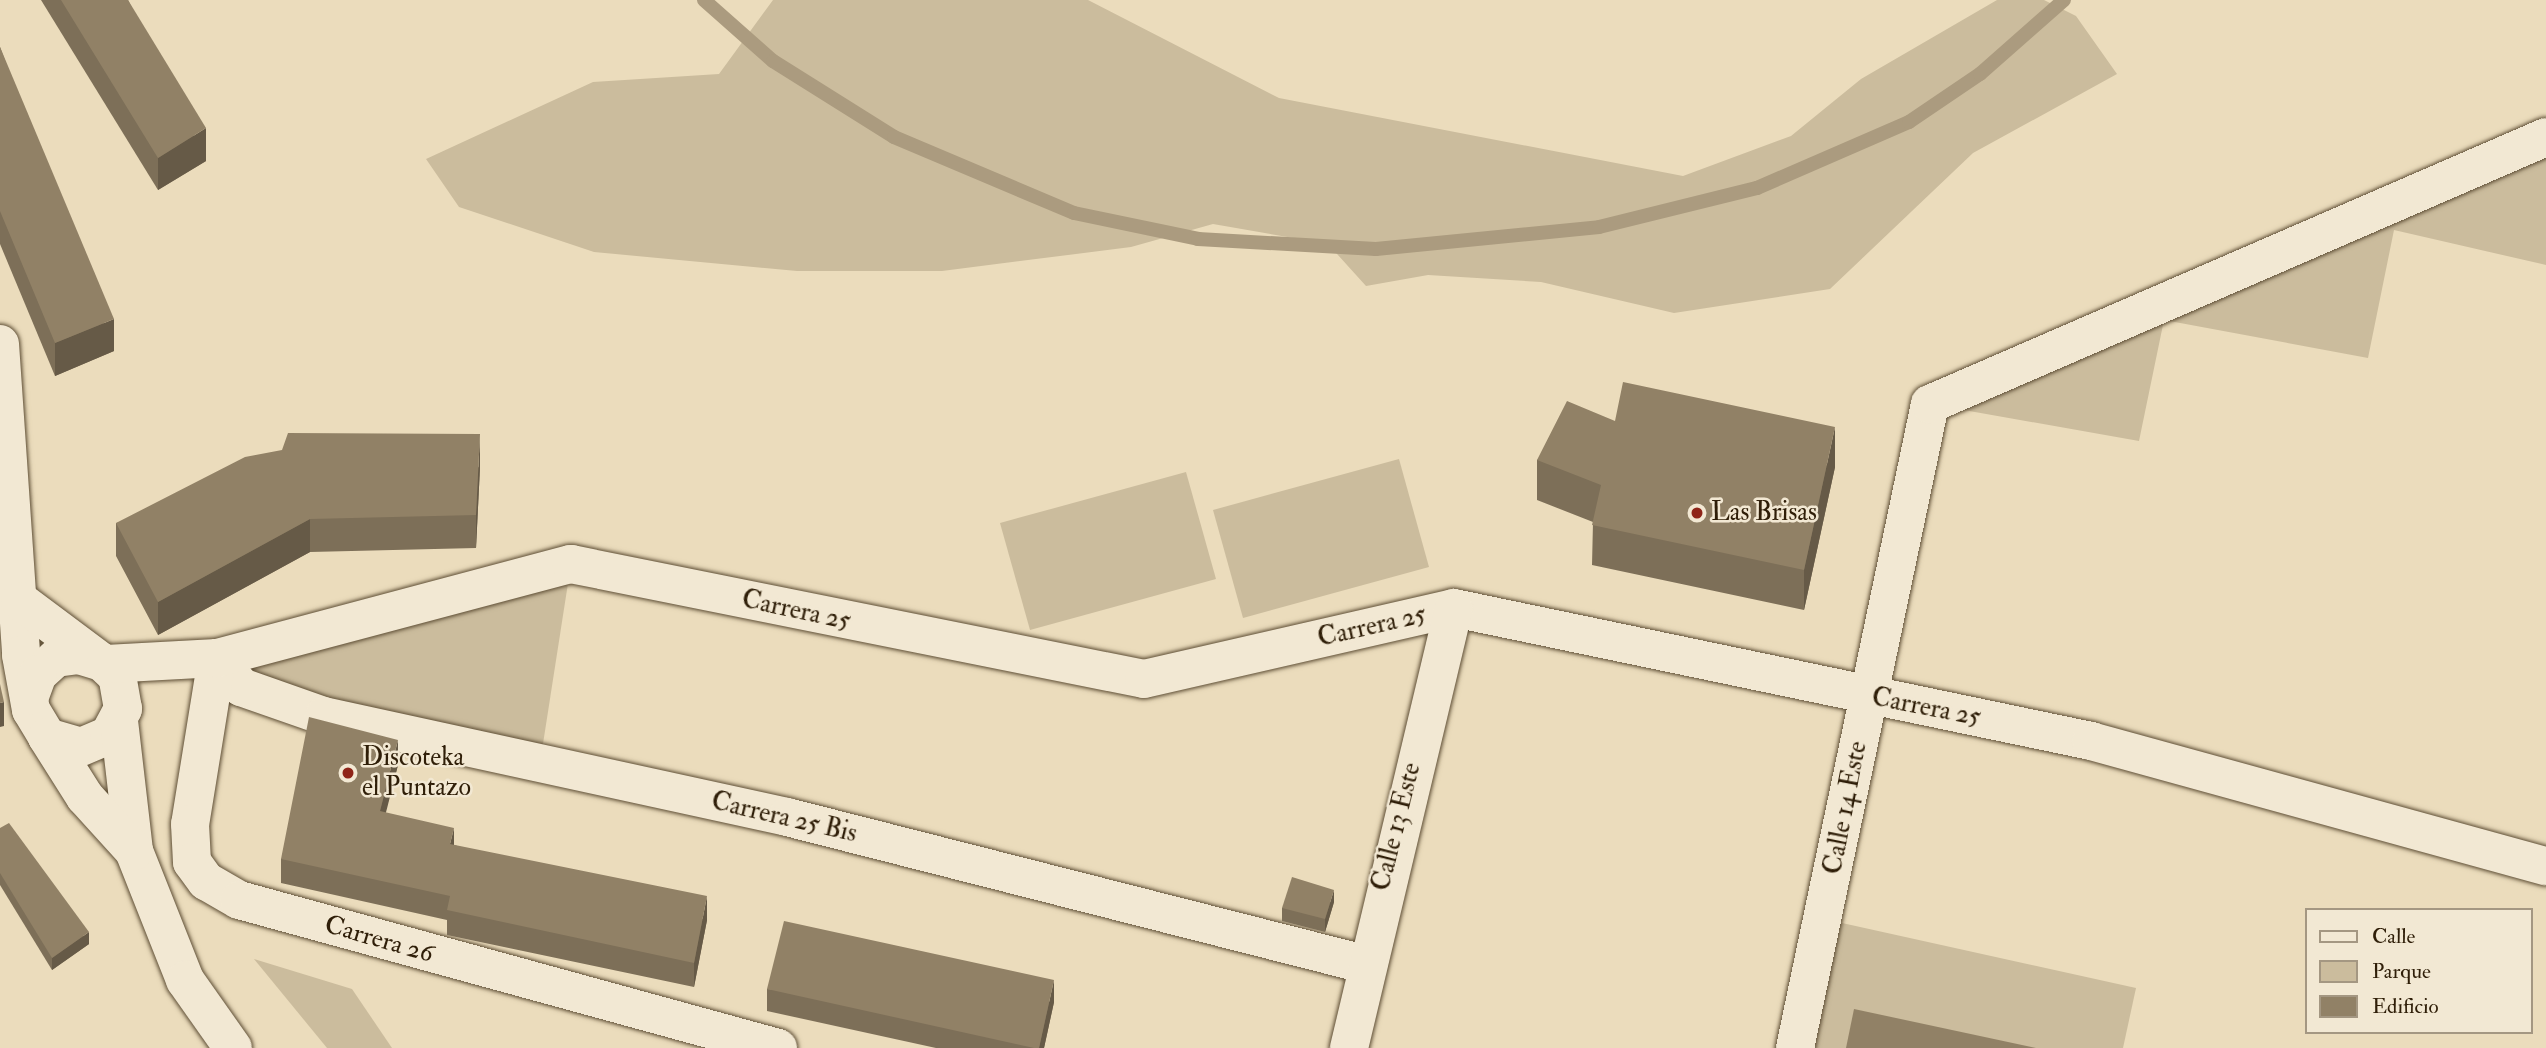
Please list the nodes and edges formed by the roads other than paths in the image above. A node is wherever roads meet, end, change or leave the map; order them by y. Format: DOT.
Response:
graph roads {
  1 [pos="2546,137"];
  2 [pos="0,344"];
  3 [pos="20,601"];
  4 [pos="1454,608"];
  5 [pos="205,658"];
  6 [pos="104,663"];
  7 [pos="30,695"];
  8 [pos="1868,696"];
  9 [pos="121,715"];
  10 [pos="47,737"];
  11 [pos="134,851"];
  12 [pos="2546,866"];
  13 [pos="1364,964"];
  14 [pos="233,1048"];
  15 [pos="778,1048"];
  16 [pos="1349,1048"];
  17 [pos="1795,1048"];
  1 -- 8 [label="street, Calle 14 Este"];
  2 -- 3 [label="street"];
  3 -- 6 [label="street"];
  3 -- 7 [label="street"];
  4 -- 5 [label="street, Carrera 25"];
  4 -- 8 [label="street, Carrera 25"];
  4 -- 13 [label="street, Calle 13 Este"];
  5 -- 6 [label="street, Carrera 25"];
  5 -- 9 [label="street, Carrera 25"];
  5 -- 13 [label="street, Carrera 25 Bis"];
  5 -- 15 [label="street, Carrera 26"];
  6 -- 7 [label="street"];
  6 -- 9 [label="street"];
  7 -- 10 [label="street"];
  8 -- 12 [label="street, Carrera 25"];
  8 -- 17 [label="street, Calle 14 Este"];
  9 -- 10 [label="street"];
  9 -- 11 [label="street"];
  10 -- 11 [label="street"];
  11 -- 14 [label="street"];
  13 -- 16 [label="street, Calle 13 Este"];
}
